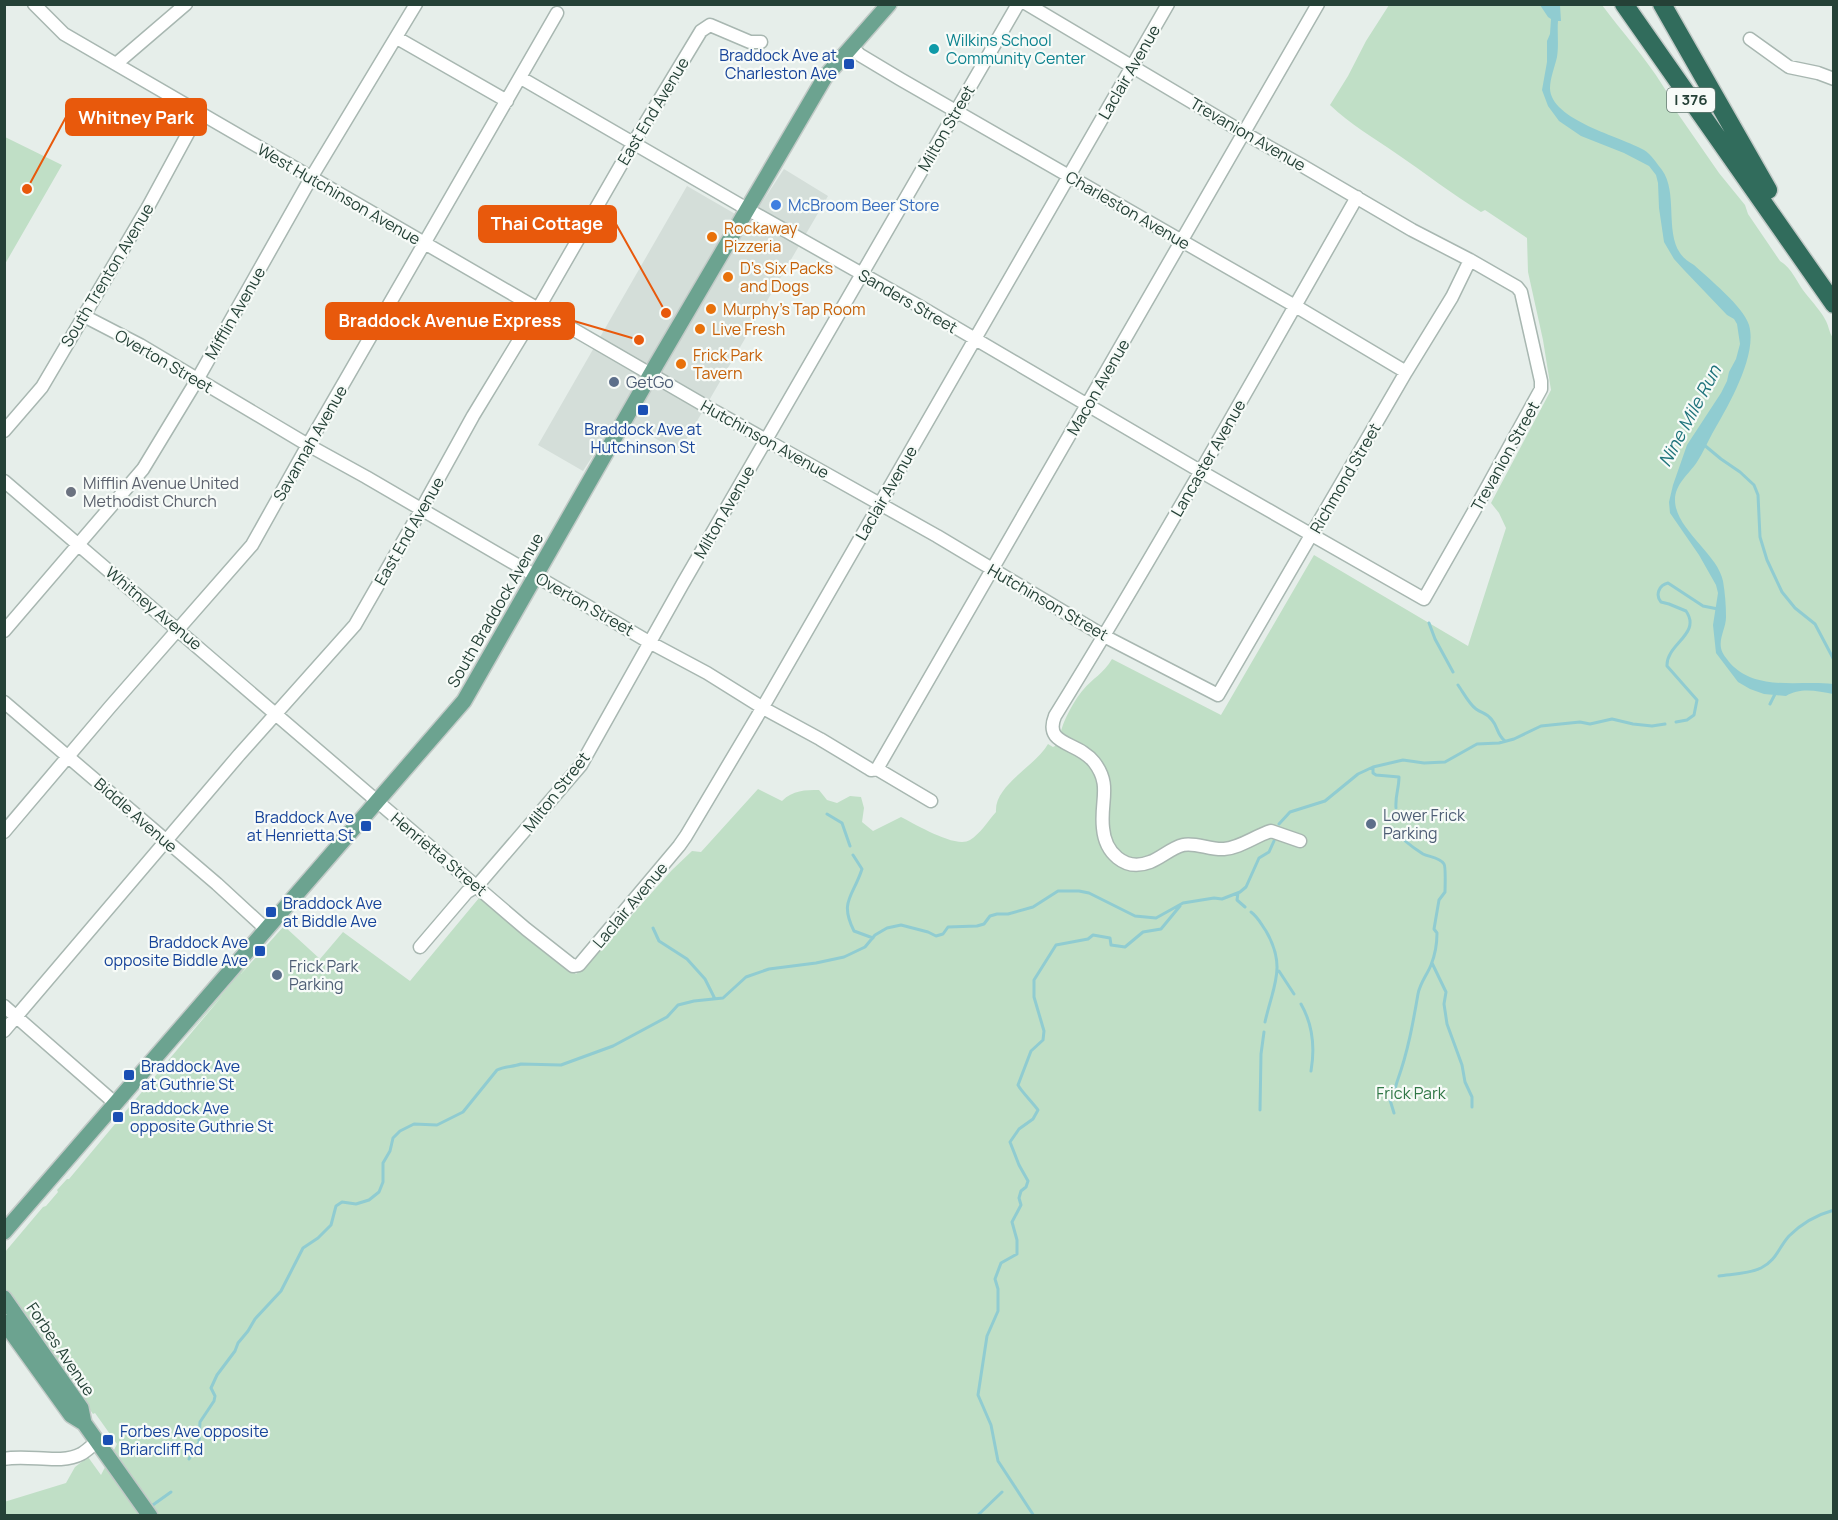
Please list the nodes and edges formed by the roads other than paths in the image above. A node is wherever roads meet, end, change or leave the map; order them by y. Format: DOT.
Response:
graph roads {
  1 [pos="34,4"];
  2 [pos="186,4"];
  3 [pos="416,4"];
  4 [pos="889,4"];
  5 [pos="1018,4"];
  6 [pos="1027,4"];
  7 [pos="1168,4"];
  8 [pos="1318,4"];
  9 [pos="1624,4"];
  10 [pos="1639,4"];
  11 [pos="1662,4"];
  12 [pos="557,13"];
  13 [pos="397,38"];
  14 [pos="1750,39"];
  15 [pos="761,42"];
  16 [pos="852,47"];
  17 [pos="116,64"];
  18 [pos="1132,67"];
  19 [pos="521,78"];
  20 [pos="1833,79"];
  21 [pos="507,101"];
  22 [pos="956,112"];
  23 [pos="199,113"];
  24 [pos="1244,133"];
  25 [pos="633,143"];
  26 [pos="1069,176"];
  27 [pos="311,178"];
  28 [pos="1768,190"];
  29 [pos="1357,197"];
  30 [pos="747,209"];
  31 [pos="1181,241"];
  32 [pos="425,243"];
  33 [pos="1470,260"];
  34 [pos="861,274"];
  35 [pos="1833,283"];
  36 [pos="1833,304"];
  37 [pos="1294,306"];
  38 [pos="538,309"];
  39 [pos="82,315"];
  40 [pos="975,339"];
  41 [pos="1406,372"];
  42 [pos="651,374"];
  43 [pos="197,380"];
  44 [pos="1087,405"];
  45 [pos="4,431"];
  46 [pos="766,439"];
  47 [pos="308,445"];
  48 [pos="1200,471"];
  49 [pos="4,481"];
  50 [pos="879,505"];
  51 [pos="421,510"];
  52 [pos="1312,535"];
  53 [pos="79,545"];
  54 [pos="992,570"];
  55 [pos="536,575"];
  56 [pos="682,585"];
  57 [pos="1424,599"];
  58 [pos="178,629"];
  59 [pos="4,631"];
  60 [pos="1104,636"];
  61 [pos="649,642"];
  62 [pos="1218,695"];
  63 [pos="4,702"];
  64 [pos="763,708"];
  65 [pos="277,714"];
  66 [pos="303,736"];
  67 [pos="69,757"];
  68 [pos="872,772"];
  69 [pos="376,801"];
  70 [pos="931,801"];
  71 [pos="4,832"];
  72 [pos="167,841"];
  73 [pos="1300,841"];
  74 [pos="477,886"];
  75 [pos="267,929"];
  76 [pos="420,946"];
  77 [pos="579,965"];
  78 [pos="4,1006"];
  79 [pos="17,1016"];
  80 [pos="4,1031"];
  81 [pos="116,1104"];
  82 [pos="4,1232"];
  83 [pos="4,1298"];
  84 [pos="4,1322"];
  85 [pos="84,1422"];
  86 [pos="100,1445"];
  87 [pos="4,1460"];
  88 [pos="150,1515"];
  1 -- 17 [label="street, West Hutchinson Avenue"];
  2 -- 17 [label="street"];
  3 -- 13 [label="street, Mifflin Avenue"];
  4 -- 16 [label="main road, South Braddock Avenue"];
  5 -- 22 [label="street, Milton Street"];
  6 -- 18 [label="street, Trevanion Avenue"];
  7 -- 18 [label="street, Laclair Avenue"];
  8 -- 24 [label="street, Macon Avenue"];
  9 -- 36 [label="highway, I 376"];
  10 -- 28 [label="highway, I 376"];
  11 -- 28 [label="highway"];
  12 -- 19 [label="street, Savannah Avenue"];
  13 -- 21 [label="street"];
  13 -- 27 [label="street, Mifflin Avenue"];
  14 -- 20 [label="street"];
  15 -- 25 [label="street, East End Avenue"];
  16 -- 22 [label="street, Charleston Avenue"];
  16 -- 30 [label="main road, South Braddock Avenue"];
  17 -- 23 [label="street, West Hutchinson Avenue"];
  18 -- 24 [label="street, Trevanion Avenue"];
  18 -- 26 [label="street, Laclair Avenue"];
  19 -- 21 [label="street, Savannah Avenue"];
  19 -- 25 [label="street, Sanders Street"];
  21 -- 32 [label="street, Savannah Avenue"];
  22 -- 26 [label="street, Charleston Avenue"];
  22 -- 34 [label="street, Milton Street"];
  23 -- 27 [label="street, West Hutchinson Avenue"];
  23 -- 39 [label="street, South Trenton Avenue"];
  24 -- 29 [label="street, Trevanion Avenue"];
  24 -- 31 [label="street, Macon Avenue"];
  25 -- 30 [label="street, Sanders Street"];
  25 -- 38 [label="street, East End Avenue"];
  26 -- 31 [label="street, Charleston Avenue"];
  26 -- 40 [label="street, Laclair Avenue"];
  27 -- 32 [label="street, West Hutchinson Avenue"];
  27 -- 43 [label="street, Mifflin Avenue"];
  28 -- 35 [label="highway, I 376"];
  29 -- 33 [label="street, Trevanion Avenue"];
  29 -- 37 [label="street, Lancaster Avenue"];
  30 -- 34 [label="street, Sanders Street"];
  30 -- 42 [label="main road, South Braddock Avenue"];
  31 -- 37 [label="street, Charleston Avenue"];
  31 -- 44 [label="street, Macon Avenue"];
  32 -- 38 [label="street, West Hutchinson Avenue"];
  32 -- 47 [label="street, Savannah Avenue"];
  33 -- 41 [label="street, Richmond Street"];
  33 -- 57 [label="street, Trevanion Street"];
  34 -- 40 [label="street, Sanders Street"];
  34 -- 46 [label="street, Milton Street"];
  37 -- 41 [label="street, Charleston Avenue"];
  37 -- 48 [label="street, Lancaster Avenue"];
  38 -- 42 [label="street, West Hutchinson Avenue"];
  38 -- 51 [label="street, East End Avenue"];
  39 -- 43 [label="street, Overton Street"];
  39 -- 45 [label="street, South Trenton Avenue"];
  40 -- 44 [label="street, Sanders Street"];
  40 -- 50 [label="street, Laclair Avenue"];
  41 -- 52 [label="street, Richmond Street"];
  42 -- 46 [label="street, Hutchinson Avenue"];
  42 -- 55 [label="main road, South Braddock Avenue"];
  43 -- 47 [label="street, Overton Street"];
  43 -- 53 [label="street, Mifflin Avenue"];
  44 -- 48 [label="street, Sanders Street"];
  44 -- 54 [label="street, Macon Avenue"];
  46 -- 50 [label="street, Hutchinson Avenue"];
  46 -- 56 [label="street, Milton Avenue"];
  47 -- 51 [label="street, Overton Street"];
  47 -- 58 [label="street, Savannah Avenue"];
  48 -- 52 [label="street, Sanders Street"];
  48 -- 60 [label="street, Lancaster Avenue"];
  49 -- 53 [label="street, Whitney Avenue"];
  50 -- 54 [label="street, Hutchinson Street"];
  50 -- 64 [label="street, Laclair Avenue"];
  51 -- 55 [label="street, Overton Street"];
  51 -- 65 [label="street, East End Avenue"];
  52 -- 57 [label="street, Sanders Street"];
  52 -- 62 [label="street, Richmond Street"];
  53 -- 58 [label="street, Whitney Avenue"];
  53 -- 59 [label="street, Mifflin Avenue"];
  54 -- 60 [label="street, Hutchinson Street"];
  54 -- 68 [label="street, Macon Avenue"];
  55 -- 61 [label="street, Overton Street"];
  55 -- 69 [label="main road, South Braddock Avenue"];
  56 -- 61 [label="street, Milton Street"];
  58 -- 65 [label="street, Whitney Avenue"];
  58 -- 67 [label="street, Savannah Avenue"];
  60 -- 62 [label="street, Hutchinson Street"];
  60 -- 73 [label="street, Lancaster Avenue"];
  61 -- 64 [label="street, Overton Street"];
  61 -- 74 [label="street, Milton Street"];
  63 -- 67 [label="street, Biddle Avenue"];
  64 -- 68 [label="street, Overton Street"];
  64 -- 77 [label="street, Laclair Avenue"];
  65 -- 66 [label="street, Whitney Avenue"];
  65 -- 72 [label="street, East End Avenue"];
  66 -- 69 [label="street, Henrietta Street"];
  67 -- 71 [label="street, Savannah Avenue"];
  67 -- 72 [label="street, Biddle Avenue"];
  68 -- 70 [label="street, Overton Street"];
  69 -- 74 [label="street, Henrietta Street"];
  69 -- 75 [label="main road, South Braddock Avenue"];
  72 -- 75 [label="street, Biddle Avenue"];
  72 -- 79 [label="street, East End Avenue"];
  74 -- 76 [label="street, Milton Street"];
  74 -- 77 [label="street, Henrietta Street"];
  75 -- 81 [label="main road, South Braddock Avenue"];
  78 -- 79 [label="street"];
  79 -- 80 [label="street, East End Avenue"];
  79 -- 81 [label="street"];
  81 -- 82 [label="main road, South Braddock Avenue"];
  83 -- 85 [label="main road, Forbes Avenue"];
  84 -- 85 [label="main road, Forbes Avenue"];
  85 -- 86 [label="main road, Forbes Avenue"];
  86 -- 87 [label="street"];
  86 -- 88 [label="main road, Forbes Avenue"];
}
